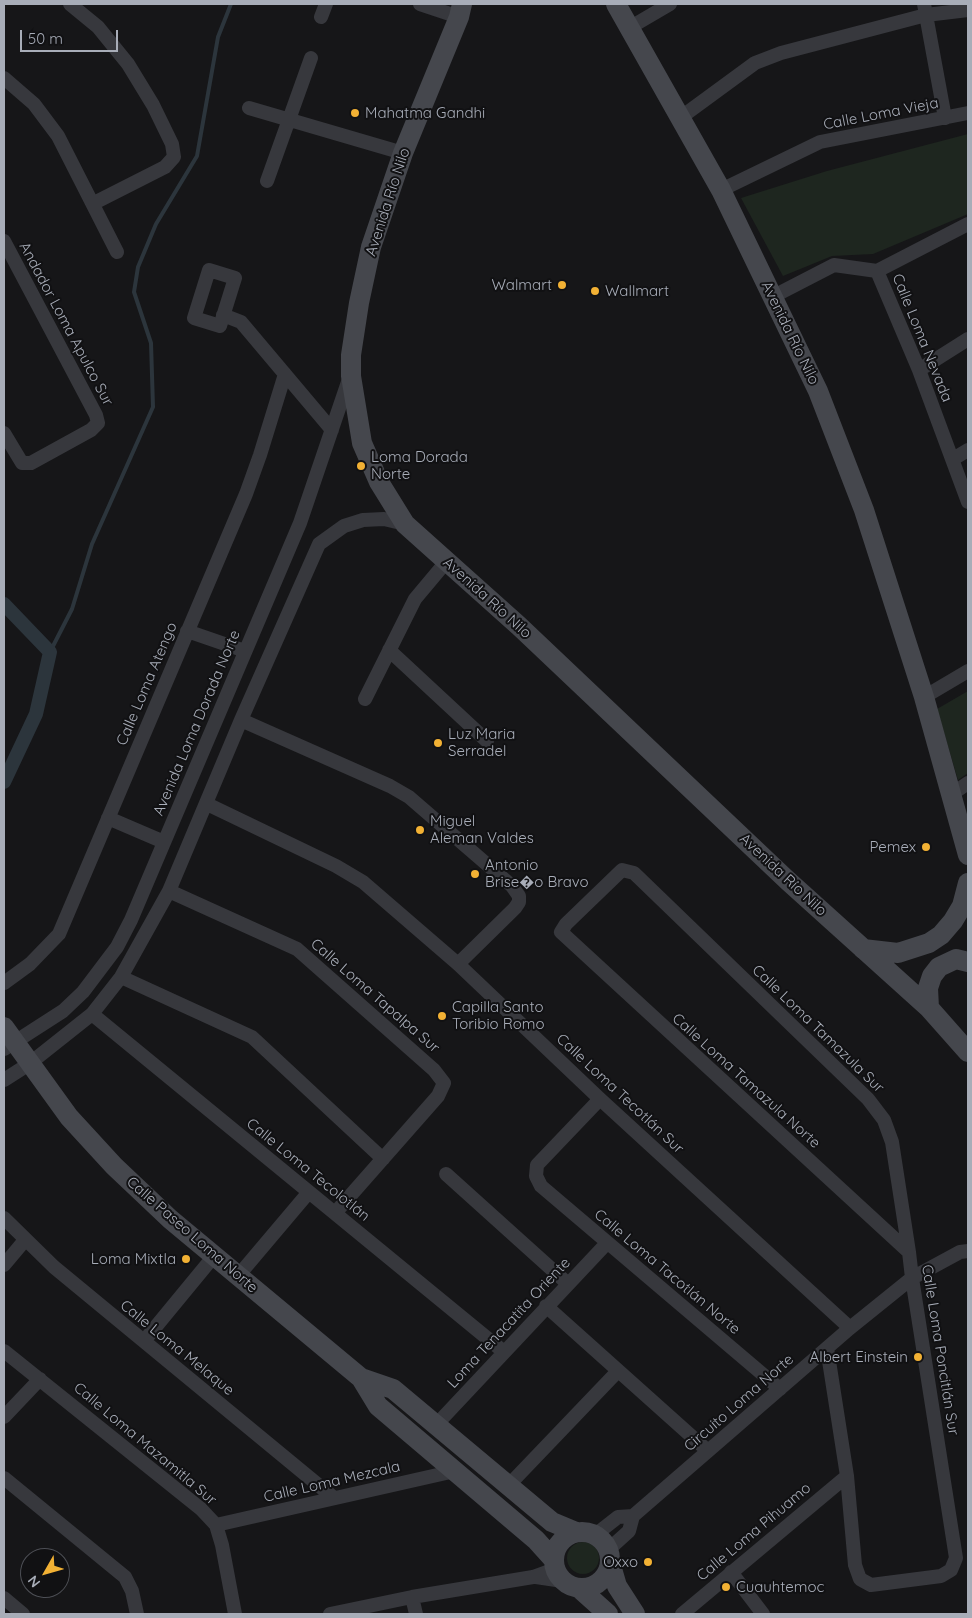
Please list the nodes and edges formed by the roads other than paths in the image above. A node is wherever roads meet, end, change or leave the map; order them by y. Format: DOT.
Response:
graph roads {
  1 [pos="70,4"];
  2 [pos="420,4"];
  3 [pos="615,4"];
  4 [pos="670,4"];
  5 [pos="465,8"];
  6 [pos="925,10"];
  7 [pos="968,10"];
  8 [pos="629,28"];
  9 [pos="311,58"];
  10 [pos="4,78"];
  11 [pos="249,108"];
  12 [pos="968,113"];
  13 [pos="680,118"];
  14 [pos="945,118"];
  15 [pos="289,120"];
  16 [pos="402,153"];
  17 [pos="267,181"];
  18 [pos="721,190"];
  19 [pos="94,203"];
  20 [pos="968,224"];
  21 [pos="4,241"];
  22 [pos="117,252"];
  23 [pos="877,271"];
  24 [pos="772,298"];
  25 [pos="223,315"];
  26 [pos="968,339"];
  27 [pos="919,370"];
  28 [pos="285,374"];
  29 [pos="350,376"];
  30 [pos="332,430"];
  31 [pos="4,433"];
  32 [pos="968,450"];
  33 [pos="953,459"];
  34 [pos="968,502"];
  35 [pos="405,524"];
  36 [pos="446,562"];
  37 [pos="188,631"];
  38 [pos="389,650"];
  39 [pos="245,651"];
  40 [pos="968,671"];
  41 [pos="924,697"];
  42 [pos="365,699"];
  43 [pos="241,720"];
  44 [pos="487,741"];
  45 [pos="960,788"];
  46 [pos="207,804"];
  47 [pos="108,818"];
  48 [pos="164,842"];
  49 [pos="968,855"];
  50 [pos="968,883"];
  51 [pos="169,891"];
  52 [pos="561,932"];
  53 [pos="863,949"];
  54 [pos="968,962"];
  55 [pos="458,964"];
  56 [pos="121,977"];
  57 [pos="4,983"];
  58 [pos="929,1008"];
  59 [pos="92,1014"];
  60 [pos="6,1040"];
  61 [pos="968,1052"];
  62 [pos="30,1064"];
  63 [pos="4,1068"];
  64 [pos="4,1080"];
  65 [pos="600,1099"];
  66 [pos="383,1159"];
  67 [pos="446,1174"];
  68 [pos="309,1192"];
  69 [pos="335,1213"];
  70 [pos="4,1218"];
  71 [pos="25,1240"];
  72 [pos="607,1243"];
  73 [pos="968,1251"];
  74 [pos="909,1252"];
  75 [pos="214,1256"];
  76 [pos="4,1265"];
  77 [pos="238,1276"];
  78 [pos="912,1278"];
  79 [pos="568,1283"];
  80 [pos="546,1306"];
  81 [pos="850,1328"];
  82 [pos="144,1341"];
  83 [pos="827,1348"];
  84 [pos="4,1351"];
  85 [pos="504,1352"];
  86 [pos="618,1371"];
  87 [pos="361,1378"];
  88 [pos="40,1379"];
  89 [pos="780,1389"];
  90 [pos="4,1417"];
  91 [pos="436,1425"];
  92 [pos="708,1451"];
  93 [pos="455,1471"];
  94 [pos="847,1476"];
  95 [pos="4,1478"];
  96 [pos="508,1486"];
  97 [pos="334,1498"];
  98 [pos="633,1516"];
  99 [pos="216,1525"];
  100 [pos="597,1545"];
  101 [pos="731,1572"];
  102 [pos="563,1575"];
  103 [pos="412,1597"];
  104 [pos="4,1598"];
  105 [pos="23,1614"];
  106 [pos="137,1614"];
  107 [pos="234,1614"];
  108 [pos="330,1614"];
  109 [pos="416,1614"];
  110 [pos="608,1614"];
  111 [pos="635,1614"];
  112 [pos="682,1614"];
  113 [pos="763,1614"];
  1 -- 19 [label="street"];
  2 -- 5 [label="street"];
  3 -- 8 [label="main road, Avenida Río Nilo"];
  4 -- 8 [label="street"];
  5 -- 16 [label="main road, Avenida Río Nilo"];
  6 -- 7 [label="street"];
  6 -- 13 [label="street"];
  6 -- 14 [label="street"];
  8 -- 13 [label="main road, Avenida Río Nilo"];
  9 -- 15 [label="street"];
  10 -- 19 [label="street"];
  11 -- 15 [label="street"];
  12 -- 14 [label="street, Calle Loma Vieja"];
  13 -- 18 [label="main road, Avenida Río Nilo"];
  14 -- 18 [label="street, Calle Loma Vieja"];
  15 -- 16 [label="street"];
  15 -- 17 [label="street"];
  16 -- 29 [label="main road, Avenida Río Nilo"];
  18 -- 24 [label="main road, Avenida Río Nilo"];
  19 -- 22 [label="street"];
  20 -- 23 [label="street"];
  21 -- 31 [label="street, Andador Loma Apulco Sur"];
  23 -- 24 [label="street"];
  23 -- 27 [label="street, Calle Loma Nevada"];
  24 -- 41 [label="main road, Avenida Río Nilo"];
  25 -- 28 [label="street"];
  26 -- 27 [label="street"];
  27 -- 33 [label="street, Calle Loma Nevada"];
  28 -- 30 [label="street"];
  28 -- 37 [label="street, Calle Loma Atengo"];
  29 -- 30 [label="street, Avenida Loma Dorada Norte"];
  29 -- 35 [label="main road, Avenida Río Nilo"];
  30 -- 39 [label="street, Avenida Loma Dorada Norte"];
  32 -- 33 [label="street"];
  33 -- 34 [label="street, Calle Loma Nevada"];
  35 -- 36 [label="main road, Avenida Río Nilo"];
  35 -- 43 [label="street"];
  36 -- 38 [label="street"];
  36 -- 53 [label="main road, Avenida Río Nilo"];
  37 -- 39 [label="street"];
  37 -- 47 [label="street, Calle Loma Atengo"];
  38 -- 42 [label="street"];
  38 -- 44 [label="street"];
  39 -- 48 [label="street, Avenida Loma Dorada Norte"];
  40 -- 41 [label="street"];
  41 -- 45 [label="main road, Avenida Río Nilo"];
  43 -- 46 [label="street"];
  43 -- 55 [label="street"];
  45 -- 49 [label="main road, Avenida Río Nilo"];
  46 -- 51 [label="street"];
  46 -- 55 [label="street, Calle Loma Tecotlán Sur"];
  47 -- 48 [label="street"];
  47 -- 57 [label="street, Calle Loma Atengo"];
  48 -- 60 [label="street, Avenida Loma Dorada Norte"];
  50 -- 53 [label="main road"];
  51 -- 56 [label="street"];
  51 -- 66 [label="street, Calle Loma Tapalpa Sur"];
  52 -- 74 [label="street, Calle Loma Tamazula Norte"];
  52 -- 74 [label="street, Calle Loma Tamazula Sur"];
  53 -- 58 [label="main road, Avenida Río Nilo"];
  54 -- 58 [label="main road"];
  55 -- 65 [label="street, Calle Loma Tecotlán Sur"];
  56 -- 59 [label="street"];
  56 -- 66 [label="street"];
  58 -- 61 [label="main road, Avenida Río Nilo"];
  59 -- 62 [label="street"];
  59 -- 68 [label="street, Calle Loma Tecolotlán"];
  60 -- 62 [label="main road, Calle Paseo Loma Norte"];
  62 -- 63 [label="street"];
  62 -- 64 [label="street"];
  62 -- 75 [label="main road, Calle Paseo Loma Norte"];
  65 -- 72 [label="street, Calle Loma Tacotlán Norte"];
  65 -- 81 [label="street, Calle Loma Tecotlán Sur"];
  66 -- 69 [label="street"];
  67 -- 79 [label="street"];
  68 -- 69 [label="street, Calle Loma Tecolotlán"];
  68 -- 77 [label="street"];
  69 -- 85 [label="street, Calle Loma Tecolotlán"];
  70 -- 71 [label="street, Calle Loma Melaque"];
  71 -- 76 [label="street"];
  71 -- 82 [label="street, Calle Loma Melaque"];
  72 -- 79 [label="street, Loma Tenacatita Oriente"];
  72 -- 89 [label="street, Calle Loma Tacotlán Norte"];
  73 -- 78 [label="street, Circuito Loma Norte"];
  74 -- 78 [label="street, Calle Loma Poncitlán Sur"];
  75 -- 77 [label="main road, Calle Paseo Loma Norte"];
  75 -- 82 [label="street"];
  77 -- 87 [label="main road, Calle Paseo Loma Norte"];
  78 -- 81 [label="street, Circuito Loma Norte"];
  78 -- 94 [label="street, Calle Loma Poncitlán Sur"];
  79 -- 80 [label="street, Loma Tenacatita Oriente"];
  80 -- 85 [label="street, Loma Tenacatita Oriente"];
  80 -- 86 [label="street"];
  81 -- 83 [label="street, Circuito Loma Norte"];
  82 -- 97 [label="street, Calle Loma Melaque"];
  83 -- 89 [label="street, Circuito Loma Norte"];
  83 -- 94 [label="street"];
  84 -- 88 [label="street, Calle Loma Mazamitla Sur"];
  85 -- 91 [label="street, Loma Tenacatita Oriente"];
  86 -- 92 [label="street"];
  86 -- 96 [label="street"];
  87 -- 91 [label="main road, Calle Paseo Loma Norte"];
  87 -- 93 [label="main road, Calle Paseo Loma Norte"];
  88 -- 90 [label="street"];
  88 -- 99 [label="street, Calle Loma Mazamitla Sur"];
  89 -- 92 [label="street, Circuito Loma Norte"];
  91 -- 96 [label="main road, Calle Paseo Loma Norte"];
  92 -- 98 [label="street, Circuito Loma Norte"];
  93 -- 97 [label="street, Calle Loma Mezcala"];
  93 -- 102 [label="main road, Calle Paseo Loma Norte"];
  94 -- 101 [label="street, Calle Loma Pihuamo"];
  95 -- 106 [label="street"];
  96 -- 100 [label="main road, Calle Paseo Loma Norte"];
  97 -- 99 [label="street, Calle Loma Mezcala"];
  98 -- 100 [label="street, Circuito Loma Norte"];
  98 -- 100 [label="street, Circuito Loma Norte"];
  99 -- 107 [label="street, Calle Loma Mazamitla Sur"];
  100 -- 102 [label="main road"];
  100 -- 102 [label="main road"];
  100 -- 111 [label="main road"];
  101 -- 112 [label="street, Calle Loma Pihuamo"];
  101 -- 113 [label="street"];
  102 -- 103 [label="street"];
  102 -- 110 [label="main road, Calle Paseo Loma Norte"];
  103 -- 108 [label="street"];
  103 -- 109 [label="street"];
  104 -- 105 [label="street"];
}
